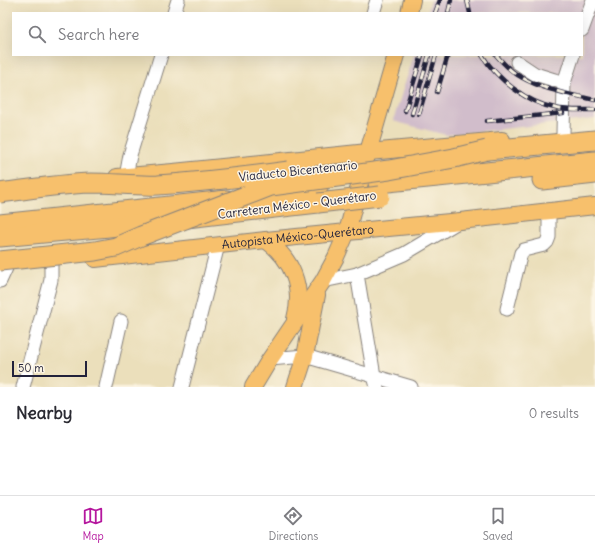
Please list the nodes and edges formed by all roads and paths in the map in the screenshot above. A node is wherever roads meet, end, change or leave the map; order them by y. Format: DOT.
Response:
graph roads {
  1 [pos="178,0"];
  2 [pos="377,0"];
  3 [pos="412,0"];
  4 [pos="593,0"];
  5 [pos="174,12"];
  6 [pos="373,12"];
  7 [pos="409,12"];
  8 [pos="583,27"];
  9 [pos="161,56"];
  10 [pos="396,56"];
  11 [pos="574,56"];
  12 [pos="517,62"];
  13 [pos="564,83"];
  14 [pos="595,131"];
  15 [pos="563,134"];
  16 [pos="595,140"];
  17 [pos="487,150"];
  18 [pos="368,152"];
  19 [pos="595,161"];
  20 [pos="595,174"];
  21 [pos="126,177"];
  22 [pos="0,188"];
  23 [pos="379,190"];
  24 [pos="0,193"];
  25 [pos="318,197"];
  26 [pos="595,206"];
  27 [pos="549,211"];
  28 [pos="460,221"];
  29 [pos="0,224"];
  30 [pos="347,232"];
  31 [pos="0,237"];
  32 [pos="266,240"];
  33 [pos="218,245"];
  34 [pos="131,255"];
  35 [pos="51,264"];
  36 [pos="1,269"];
  37 [pos="357,274"];
  38 [pos="321,284"];
  39 [pos="507,310"];
  40 [pos="121,321"];
  41 [pos="294,323"];
  42 [pos="306,356"];
  43 [pos="270,359"];
  44 [pos="376,382"];
  45 [pos="22,387"];
  46 [pos="106,387"];
  47 [pos="182,387"];
  48 [pos="253,387"];
  49 [pos="295,387"];
  50 [pos="411,387"];
  1 -- 5 [label="street"];
  2 -- 6 [label="street"];
  3 -- 7 [label="main road"];
  4 -- 8 [label="street"];
  9 -- 21 [label="street"];
  10 -- 18 [label="main road"];
  11 -- 13 [label="street"];
  12 -- 13 [label="street"];
  13 -- 15 [label="street"];
  14 -- 15 [label="main road"];
  15 -- 18 [label="main road"];
  16 -- 17 [label="highway, Viaducto Bicentenario"];
  17 -- 24 [label="highway, Viaducto Bicentenario, bridge"];
  17 -- 36 [label="highway, bridge"];
  18 -- 21 [label="main road"];
  18 -- 30 [label="main road"];
  19 -- 23 [label="highway, Carretera México - Querétaro"];
  20 -- 23 [label="highway, Carretera México - Querétaro"];
  21 -- 22 [label="main road"];
  23 -- 25 [label="highway, Carretera México - Querétaro"];
  25 -- 29 [label="highway, Carretera México - Querétaro"];
  25 -- 31 [label="highway, Carretera México - Querétaro"];
  26 -- 27 [label="main road, Autopista México-Querétaro"];
  27 -- 28 [label="main road, Autopista México-Querétaro"];
  27 -- 39 [label="street"];
  28 -- 30 [label="main road, Autopista México-Querétaro"];
  28 -- 37 [label="street"];
  30 -- 32 [label="main road, Autopista México-Querétaro"];
  30 -- 38 [label="main road"];
  32 -- 33 [label="main road, Autopista México-Querétaro"];
  32 -- 41 [label="main road"];
  33 -- 34 [label="main road, Autopista México-Querétaro"];
  33 -- 47 [label="street"];
  34 -- 35 [label="main road, Autopista México-Querétaro"];
  34 -- 36 [label="main road"];
  35 -- 36 [label="main road, Autopista México-Querétaro"];
  35 -- 45 [label="street"];
  37 -- 38 [label="street"];
  37 -- 44 [label="street"];
  38 -- 41 [label="main road"];
  38 -- 42 [label="main road"];
  40 -- 46 [label="street"];
  41 -- 43 [label="main road"];
  42 -- 43 [label="street"];
  42 -- 44 [label="street"];
  42 -- 49 [label="main road"];
  43 -- 48 [label="main road"];
  44 -- 50 [label="street"];
}
